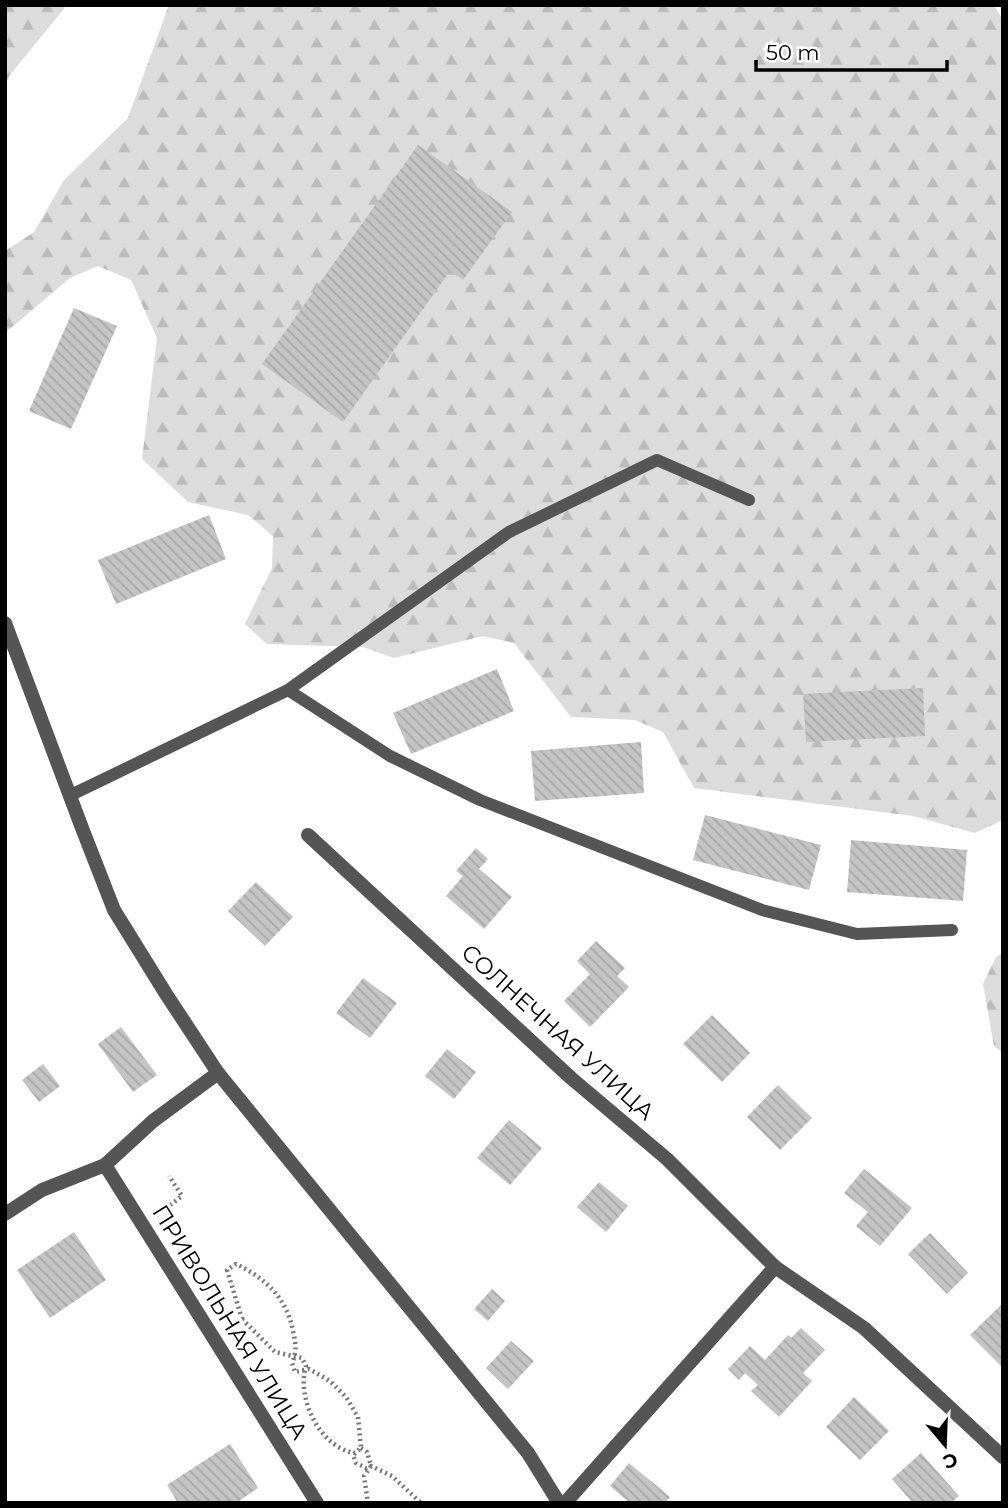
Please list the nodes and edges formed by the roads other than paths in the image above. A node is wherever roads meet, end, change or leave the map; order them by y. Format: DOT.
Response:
graph roads {
  1 [pos="748,500"];
  2 [pos="5,622"];
  3 [pos="288,690"];
  4 [pos="71,795"];
  5 [pos="308,835"];
  6 [pos="952,930"];
  7 [pos="218,1073"];
  8 [pos="105,1165"];
  9 [pos="5,1214"];
  10 [pos="775,1267"];
  11 [pos="1003,1457"];
  12 [pos="317,1503"];
  13 [pos="559,1503"];
  14 [pos="565,1503"];
  1 -- 3 [label="lane"];
  2 -- 4 [label="street"];
  3 -- 4 [label="lane"];
  3 -- 6 [label="lane"];
  4 -- 7 [label="street"];
  5 -- 10 [label="street, СОЛНЕЧНАЯ УЛИЦА"];
  7 -- 8 [label="street"];
  7 -- 13 [label="street"];
  8 -- 9 [label="street"];
  8 -- 12 [label="street, ПРИВОЛЬНАЯ УЛИЦА"];
  10 -- 11 [label="street, СОЛНЕЧНАЯ УЛИЦА"];
  10 -- 14 [label="street"];
}
